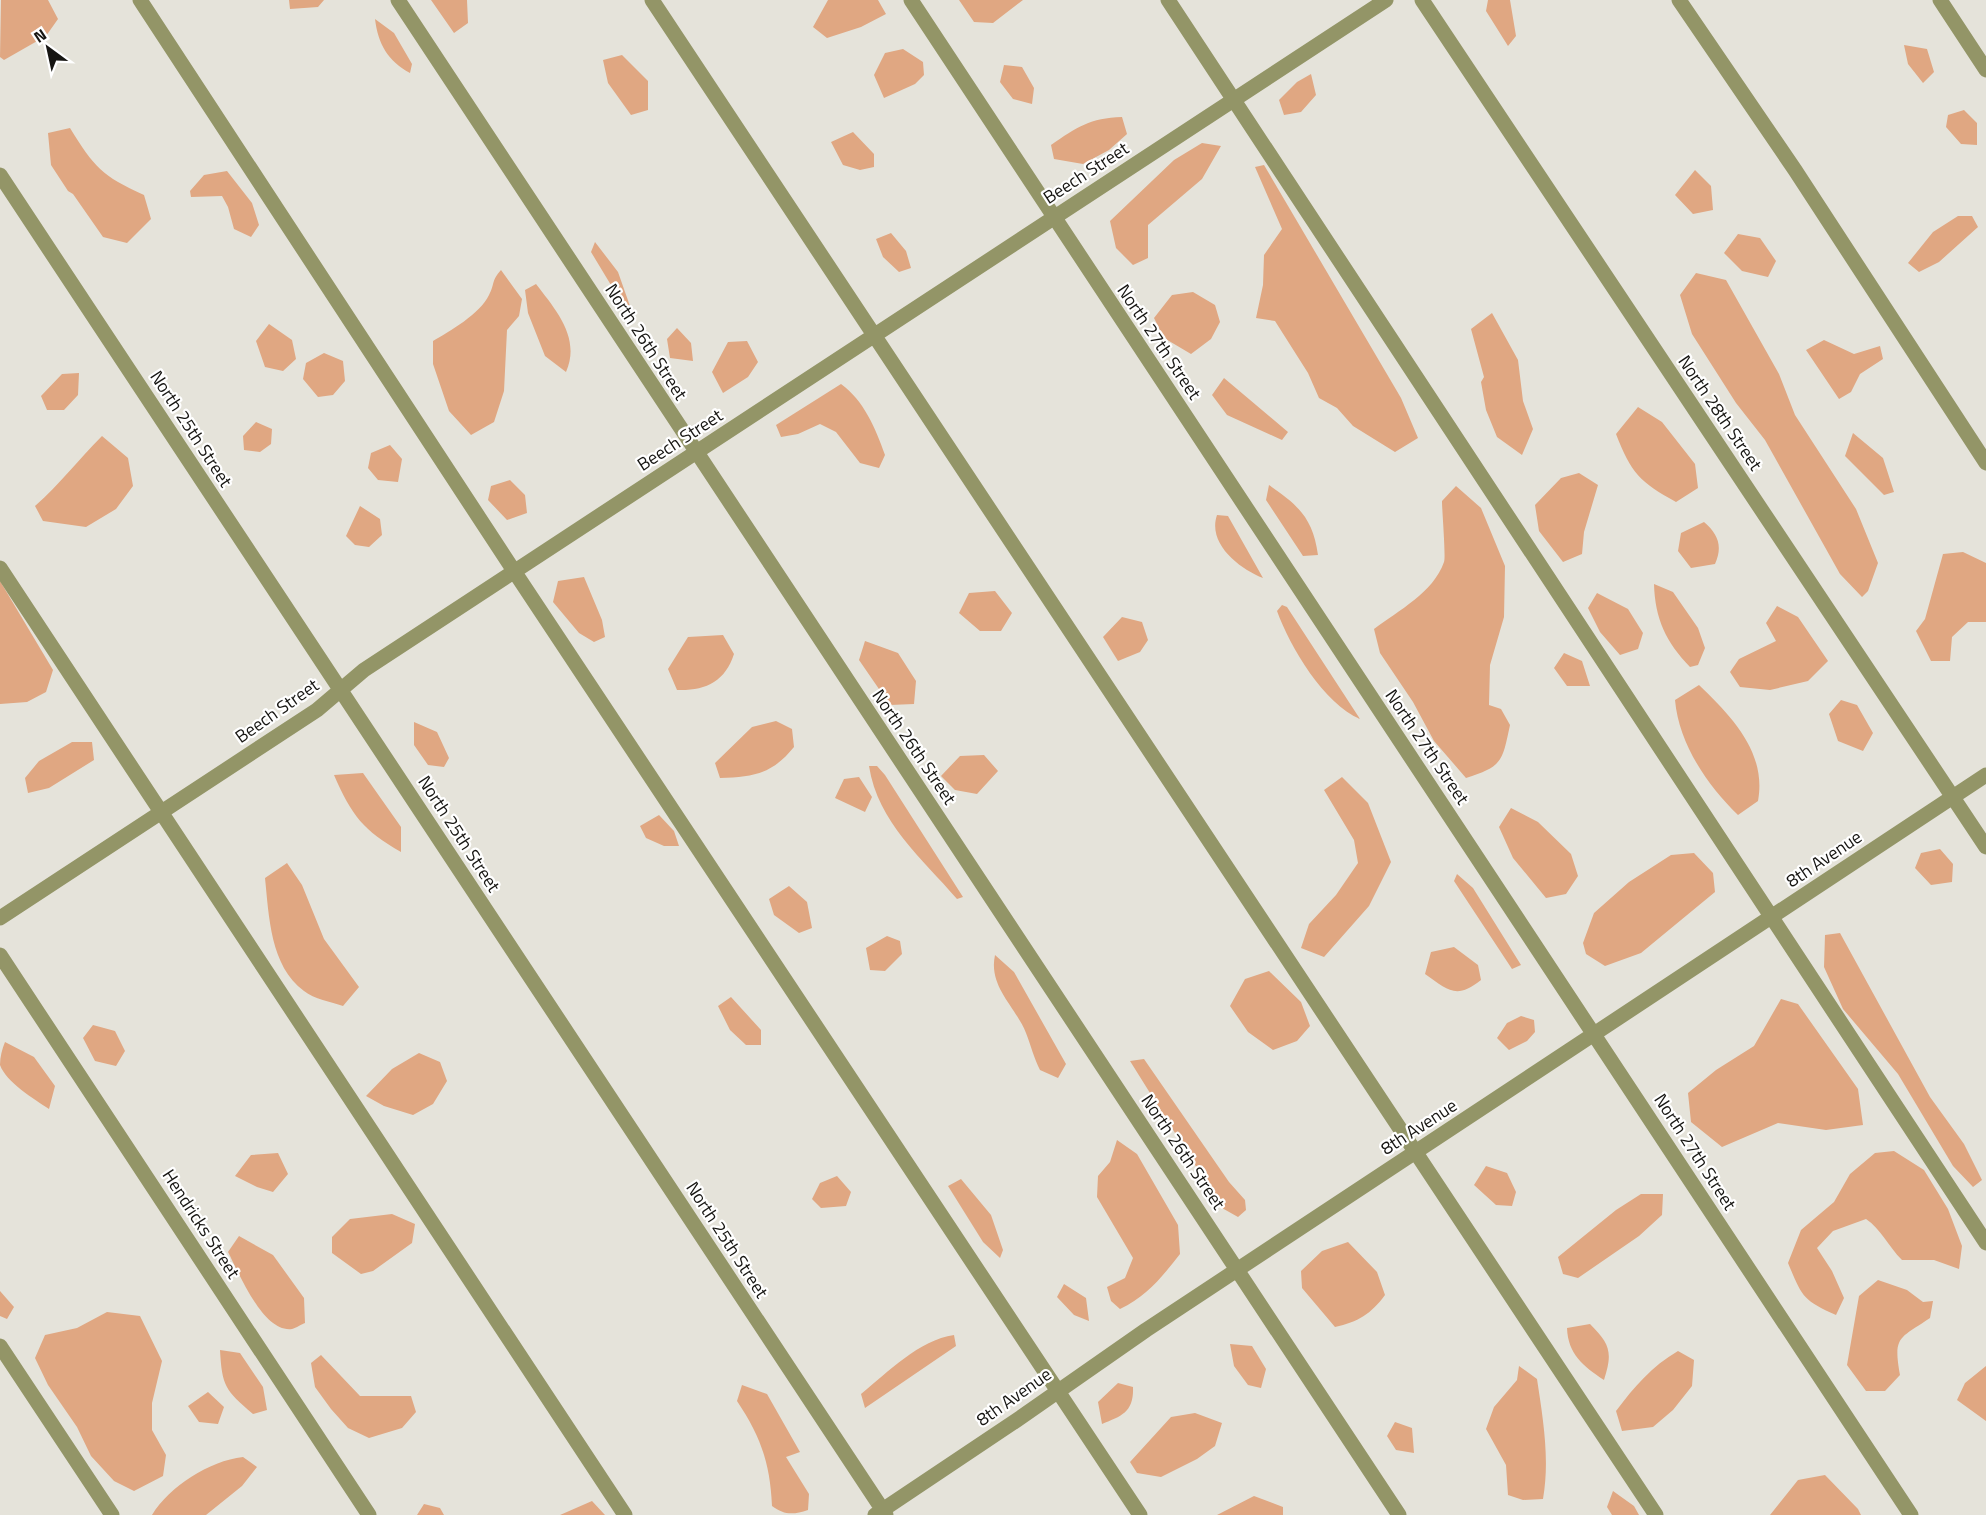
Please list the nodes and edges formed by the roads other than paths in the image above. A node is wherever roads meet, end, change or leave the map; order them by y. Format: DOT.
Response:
graph roads {
  1 [pos="141,0"];
  2 [pos="398,0"];
  3 [pos="652,0"];
  4 [pos="911,0"];
  5 [pos="1168,0"];
  6 [pos="1386,0"];
  7 [pos="1422,0"];
  8 [pos="1679,0"];
  9 [pos="1940,0"];
  10 [pos="1986,70"];
  11 [pos="1234,99"];
  12 [pos="0,175"];
  13 [pos="1054,218"];
  14 [pos="876,334"];
  15 [pos="696,452"];
  16 [pos="1986,463"];
  17 [pos="0,568"];
  18 [pos="514,571"];
  19 [pos="341,690"];
  20 [pos="1986,775"];
  21 [pos="1953,797"];
  22 [pos="162,812"];
  23 [pos="1986,847"];
  24 [pos="0,918"];
  25 [pos="1770,918"];
  26 [pos="0,955"];
  27 [pos="1594,1034"];
  28 [pos="1416,1152"];
  29 [pos="1986,1243"];
  30 [pos="1237,1269"];
  31 [pos="0,1346"];
  32 [pos="1059,1390"];
  33 [pos="881,1513"];
  34 [pos="112,1515"];
  35 [pos="369,1515"];
  36 [pos="625,1515"];
  37 [pos="1140,1515"];
  38 [pos="1399,1515"];
  39 [pos="1656,1515"];
  40 [pos="1911,1515"];
  1 -- 18 [label="street"];
  2 -- 15 [label="street, North 26th Street"];
  3 -- 14 [label="street"];
  4 -- 13 [label="street, North 27th Street"];
  5 -- 11 [label="street"];
  6 -- 11 [label="street, Beech Street"];
  7 -- 21 [label="street, North 28th Street"];
  8 -- 16 [label="street"];
  9 -- 10 [label="street"];
  11 -- 13 [label="street, Beech Street"];
  11 -- 25 [label="street"];
  12 -- 19 [label="street, North 25th Street"];
  13 -- 14 [label="street, Beech Street"];
  13 -- 27 [label="street, North 27th Street"];
  14 -- 15 [label="street, Beech Street"];
  14 -- 28 [label="street"];
  15 -- 18 [label="street, Beech Street"];
  15 -- 30 [label="street, North 26th Street"];
  17 -- 22 [label="street"];
  18 -- 19 [label="street, Beech Street"];
  18 -- 32 [label="street"];
  19 -- 22 [label="street, Beech Street"];
  19 -- 33 [label="street, North 25th Street"];
  20 -- 21 [label="street, 8th Avenue"];
  21 -- 23 [label="street, North 28th Street"];
  21 -- 25 [label="street, 8th Avenue"];
  22 -- 24 [label="street, Beech Street"];
  22 -- 36 [label="street"];
  25 -- 27 [label="street, 8th Avenue"];
  25 -- 29 [label="street"];
  26 -- 35 [label="street, Hendricks Street"];
  27 -- 28 [label="street, 8th Avenue"];
  27 -- 40 [label="street, North 27th Street"];
  28 -- 30 [label="street, 8th Avenue"];
  28 -- 39 [label="street"];
  30 -- 32 [label="street, 8th Avenue"];
  30 -- 38 [label="street, North 26th Street"];
  31 -- 34 [label="street"];
  32 -- 33 [label="street, 8th Avenue"];
  32 -- 37 [label="street"];
}
